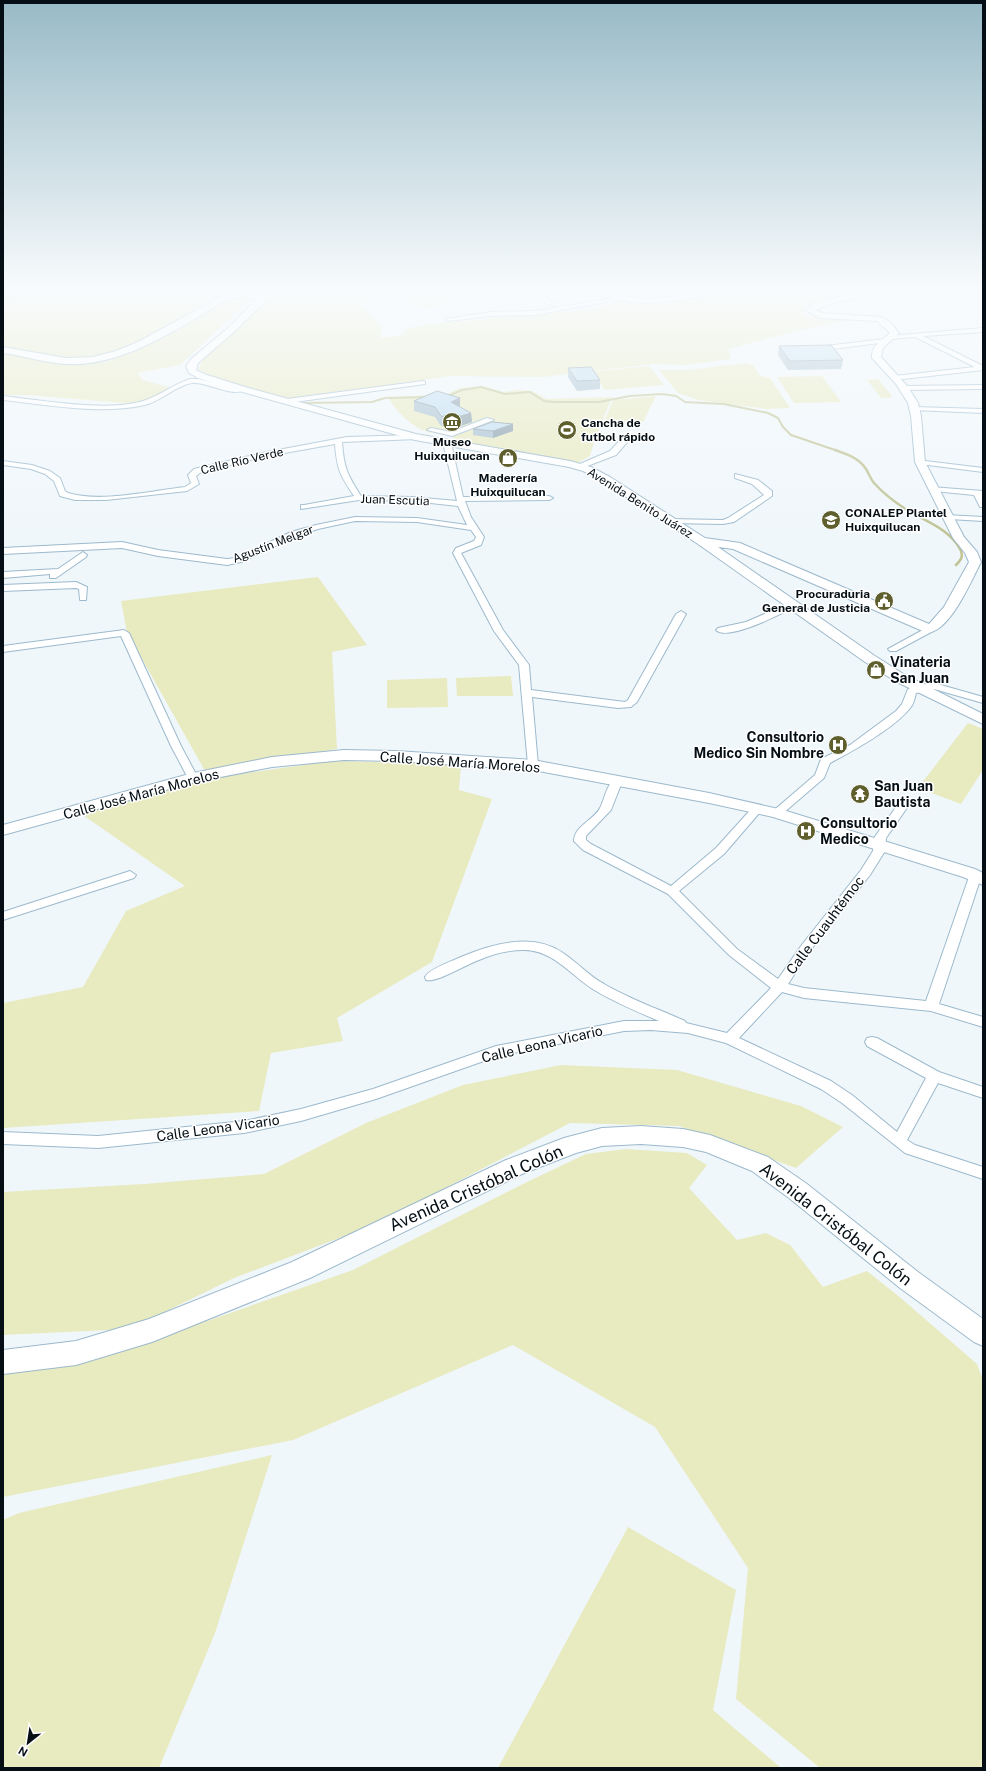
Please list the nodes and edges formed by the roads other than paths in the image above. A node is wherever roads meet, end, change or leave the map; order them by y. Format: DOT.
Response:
graph roads {
  1 [pos="192,370"];
  2 [pos="887,370"];
  3 [pos="968,370"];
  4 [pos="894,378"];
  5 [pos="423,383"];
  6 [pos="983,387"];
  7 [pos="903,388"];
  8 [pos="242,389"];
  9 [pos="3,398"];
  10 [pos="290,400"];
  11 [pos="914,409"];
  12 [pos="983,411"];
  13 [pos="490,420"];
  14 [pos="431,430"];
  15 [pos="415,437"];
  16 [pos="625,440"];
  17 [pos="338,441"];
  18 [pos="447,444"];
  19 [pos="920,462"];
  20 [pos="3,463"];
  21 [pos="579,466"];
  22 [pos="983,470"];
  23 [pos="738,476"];
  24 [pos="934,489"];
  25 [pos="980,493"];
  26 [pos="359,498"];
  27 [pos="549,498"];
  28 [pos="461,501"];
  29 [pos="983,505"];
  30 [pos="304,507"];
  31 [pos="949,517"];
  32 [pos="983,519"];
  33 [pos="669,521"];
  34 [pos="472,528"];
  35 [pos="702,541"];
  36 [pos="3,551"];
  37 [pos="83,554"];
  38 [pos="60,571"];
  39 [pos="3,575"];
  40 [pos="39,586"];
  41 [pos="3,588"];
  42 [pos="83,598"];
  43 [pos="792,605"];
  44 [pos="680,614"];
  45 [pos="930,629"];
  46 [pos="722,630"];
  47 [pos="3,648"];
  48 [pos="893,649"];
  49 [pos="919,688"];
  50 [pos="528,693"];
  51 [pos="983,700"];
  52 [pos="983,720"];
  53 [pos="533,765"];
  54 [pos="193,778"];
  55 [pos="617,782"];
  56 [pos="905,802"];
  57 [pos="757,809"];
  58 [pos="777,813"];
  59 [pos="3,830"];
  60 [pos="880,844"];
  61 [pos="130,875"];
  62 [pos="979,879"];
  63 [pos="672,891"];
  64 [pos="3,916"];
  65 [pos="431,977"];
  66 [pos="779,987"];
  67 [pos="931,1006"];
  68 [pos="983,1022"];
  69 [pos="688,1028"];
  70 [pos="730,1039"];
  71 [pos="872,1042"];
  72 [pos="934,1076"];
  73 [pos="983,1093"];
  74 [pos="3,1138"];
  75 [pos="899,1142"];
  76 [pos="983,1173"];
  77 [pos="983,1334"];
  78 [pos="3,1362"];
  1 -- 8 [label="main road, Avenida Benito Juárez"];
  2 -- 4 [label="main road"];
  3 -- 4 [label="street"];
  4 -- 7 [label="main road"];
  5 -- 10 [label="street"];
  6 -- 7 [label="street"];
  7 -- 11 [label="main road"];
  8 -- 9 [label="street"];
  8 -- 10 [label="main road, Avenida Benito Juárez"];
  10 -- 15 [label="main road, Avenida Benito Juárez"];
  11 -- 12 [label="street"];
  11 -- 19 [label="main road"];
  13 -- 14 [label="street"];
  15 -- 17 [label="street, Calle Río Verde"];
  15 -- 18 [label="main road, Avenida Benito Juárez"];
  16 -- 21 [label="street"];
  17 -- 20 [label="street, Calle Río Verde"];
  17 -- 26 [label="street"];
  18 -- 21 [label="main road, Avenida Benito Juárez"];
  18 -- 28 [label="street"];
  19 -- 22 [label="street"];
  19 -- 24 [label="main road"];
  21 -- 33 [label="main road, Avenida Benito Juárez"];
  23 -- 33 [label="street"];
  24 -- 25 [label="street"];
  24 -- 31 [label="main road"];
  25 -- 29 [label="street"];
  26 -- 28 [label="street, Juan Escutia"];
  26 -- 30 [label="street, Juan Escutia"];
  27 -- 28 [label="street, Juan Escutia"];
  28 -- 34 [label="street"];
  31 -- 32 [label="street"];
  31 -- 45 [label="main road"];
  33 -- 35 [label="main road, Avenida Benito Juárez"];
  34 -- 36 [label="street, Agustín Melgar"];
  34 -- 50 [label="street"];
  35 -- 43 [label="main road, Avenida Benito Juárez"];
  35 -- 45 [label="main road"];
  37 -- 38 [label="street"];
  38 -- 39 [label="street"];
  38 -- 40 [label="street"];
  40 -- 41 [label="street"];
  40 -- 42 [label="street"];
  43 -- 46 [label="street"];
  43 -- 49 [label="main road, Avenida Benito Juárez"];
  44 -- 50 [label="street"];
  45 -- 48 [label="street"];
  47 -- 54 [label="street"];
  49 -- 51 [label="street"];
  49 -- 52 [label="main road, Avenida Benito Juárez"];
  49 -- 58 [label="street"];
  50 -- 53 [label="street"];
  53 -- 54 [label="main road, Calle José María Morelos"];
  53 -- 55 [label="main road, Calle José María Morelos"];
  54 -- 59 [label="main road, Calle José María Morelos"];
  55 -- 57 [label="main road, Calle José María Morelos"];
  55 -- 63 [label="street"];
  56 -- 60 [label="street, Calle Cuauhtémoc"];
  57 -- 58 [label="main road, Calle José María Morelos"];
  57 -- 63 [label="street"];
  58 -- 60 [label="main road, Calle José María Morelos"];
  60 -- 62 [label="main road, Calle José María Morelos"];
  60 -- 66 [label="street, Calle Cuauhtémoc"];
  61 -- 64 [label="street"];
  62 -- 67 [label="street"];
  63 -- 66 [label="street"];
  65 -- 69 [label="street"];
  66 -- 67 [label="street"];
  66 -- 70 [label="street, Calle Cuauhtémoc"];
  67 -- 68 [label="street"];
  69 -- 70 [label="street, Calle Leona Vicario"];
  69 -- 74 [label="street, Calle Leona Vicario"];
  70 -- 75 [label="street, Calle Leona Vicario"];
  71 -- 72 [label="street"];
  72 -- 73 [label="street"];
  72 -- 75 [label="street"];
  75 -- 76 [label="street, Calle Leona Vicario"];
  77 -- 78 [label="main road, Avenida Cristóbal Colón"];
}
